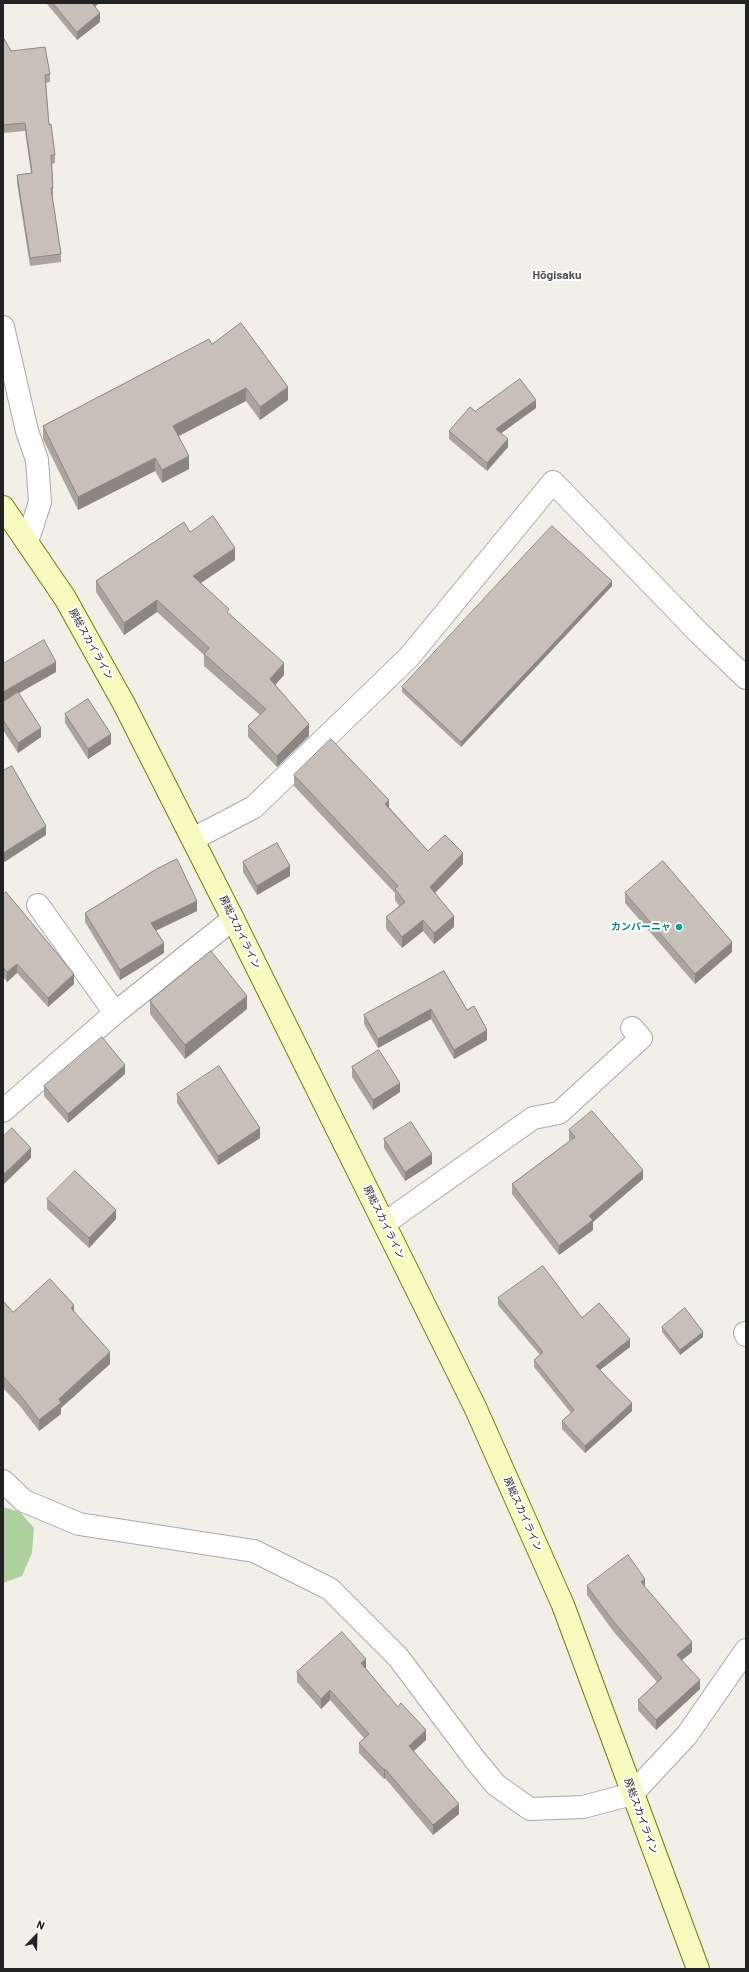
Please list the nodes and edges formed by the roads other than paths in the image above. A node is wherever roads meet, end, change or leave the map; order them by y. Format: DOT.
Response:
graph roads {
  1 [pos="3,327"];
  2 [pos="3,507"];
  3 [pos="27,542"];
  4 [pos="746,678"];
  5 [pos="193,839"];
  6 [pos="38,905"];
  7 [pos="233,919"];
  8 [pos="115,1013"];
  9 [pos="632,1028"];
  10 [pos="3,1111"];
  11 [pos="385,1224"];
  12 [pos="3,1481"];
  13 [pos="746,1650"];
  14 [pos="632,1794"];
  15 [pos="698,1969"];
  1 -- 3 [label="street"];
  2 -- 3 [label="main road, 房総スカイライン"];
  3 -- 5 [label="main road, 房総スカイライン"];
  4 -- 5 [label="street"];
  5 -- 7 [label="main road, 房総スカイライン"];
  6 -- 8 [label="street"];
  7 -- 8 [label="street"];
  7 -- 11 [label="main road, 房総スカイライン"];
  8 -- 10 [label="street"];
  9 -- 11 [label="street"];
  11 -- 14 [label="main road, 房総スカイライン"];
  12 -- 14 [label="street"];
  13 -- 14 [label="street"];
  14 -- 15 [label="main road, 房総スカイライン"];
}
